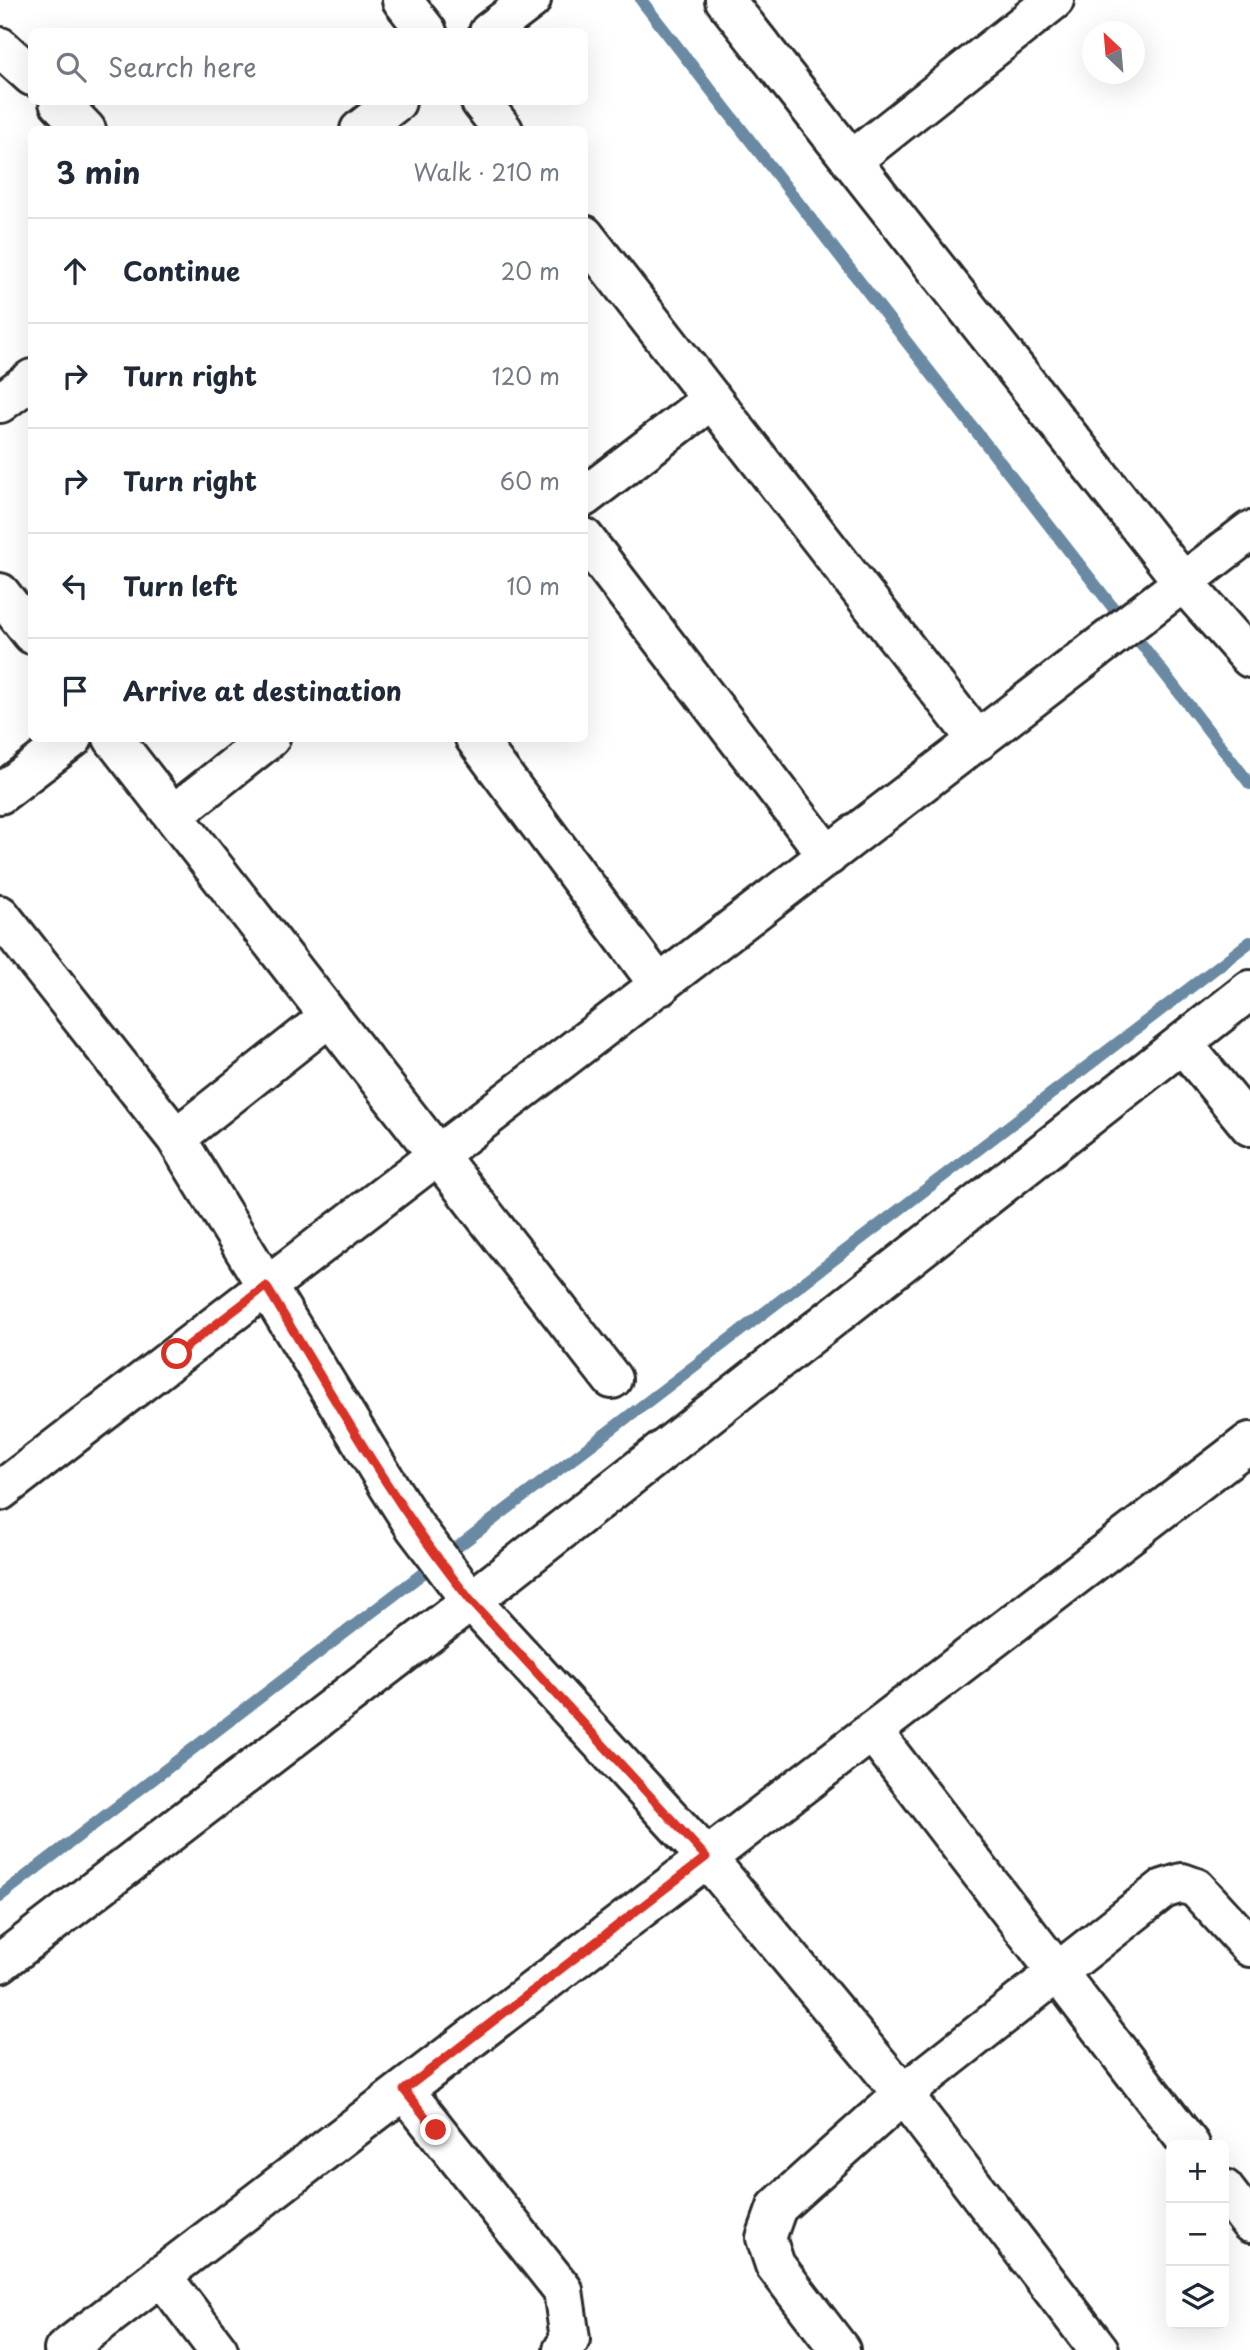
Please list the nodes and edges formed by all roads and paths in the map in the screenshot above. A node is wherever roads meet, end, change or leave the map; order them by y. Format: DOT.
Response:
graph roads {
  1 [pos="402,0"];
  2 [pos="531,0"];
  3 [pos="725,0"];
  4 [pos="1054,0"];
  5 [pos="424,28"];
  6 [pos="494,28"];
  7 [pos="0,47"];
  8 [pos="28,72"];
  9 [pos="62,105"];
  10 [pos="392,105"];
  11 [pos="483,105"];
  12 [pos="82,126"];
  13 [pos="365,126"];
  14 [pos="500,126"];
  15 [pos="851,161"];
  16 [pos="588,240"];
  17 [pos="28,382"];
  18 [pos="712,399"];
  19 [pos="0,403"];
  20 [pos="588,495"];
  21 [pos="1250,531"];
  22 [pos="588,543"];
  23 [pos="1183,582"];
  24 [pos="0,593"];
  25 [pos="28,629"];
  26 [pos="1250,658"];
  27 [pos="978,741"];
  28 [pos="68,742"];
  29 [pos="116,742"];
  30 [pos="265,742"];
  31 [pos="478,742"];
  32 [pos="0,794"];
  33 [pos="173,815"];
  34 [pos="828,856"];
  35 [pos="0,915"];
  36 [pos="660,986"];
  37 [pos="1250,990"];
  38 [pos="330,1016"];
  39 [pos="1184,1044"];
  40 [pos="1250,1126"];
  41 [pos="176,1138"];
  42 [pos="438,1156"];
  43 [pos="266,1286"];
  44 [pos="612,1379"];
  45 [pos="1250,1442"];
  46 [pos="0,1491"];
  47 [pos="471,1601"];
  48 [pos="872,1731"];
  49 [pos="706,1857"];
  50 [pos="1250,1947"];
  51 [pos="0,1963"];
  52 [pos="1057,1973"];
  53 [pos="404,2090"];
  54 [pos="903,2094"];
  55 [pos="1186,2140"];
  56 [pos="1229,2196"];
  57 [pos="1250,2223"];
  58 [pos="161,2276"];
  59 [pos="64,2350"];
  60 [pos="218,2350"];
  61 [pos="563,2350"];
  62 [pos="840,2350"];
  63 [pos="1099,2350"];
  1 -- 5 [label="street"];
  2 -- 6 [label="street"];
  3 -- 15 [label="street"];
  4 -- 15 [label="street"];
  7 -- 8 [label="street"];
  9 -- 12 [label="street"];
  10 -- 13 [label="street"];
  11 -- 14 [label="street"];
  15 -- 23 [label="street"];
  16 -- 18 [label="street"];
  17 -- 19 [label="street"];
  18 -- 20 [label="street"];
  18 -- 27 [label="street"];
  21 -- 23 [label="street"];
  22 -- 34 [label="street"];
  23 -- 26 [label="street"];
  23 -- 27 [label="street"];
  24 -- 25 [label="street"];
  27 -- 34 [label="street"];
  28 -- 32 [label="street"];
  29 -- 33 [label="street"];
  30 -- 33 [label="street"];
  31 -- 36 [label="street"];
  33 -- 38 [label="street"];
  34 -- 36 [label="street"];
  35 -- 41 [label="street"];
  36 -- 42 [label="street"];
  37 -- 39 [label="street"];
  38 -- 41 [label="street"];
  38 -- 42 [label="street"];
  39 -- 40 [label="street"];
  39 -- 47 [label="street"];
  41 -- 43 [label="street"];
  42 -- 43 [label="street"];
  42 -- 44 [label="street"];
  43 -- 46 [label="street"];
  43 -- 47 [label="street"];
  45 -- 48 [label="street"];
  47 -- 49 [label="street"];
  47 -- 51 [label="street"];
  48 -- 49 [label="street"];
  48 -- 52 [label="street"];
  49 -- 53 [label="street"];
  49 -- 54 [label="street"];
  50 -- 52 [label="street"];
  52 -- 54 [label="street"];
  52 -- 55 [label="street"];
  53 -- 58 [label="street"];
  53 -- 61 [label="street"];
  54 -- 62 [label="street"];
  54 -- 63 [label="street"];
  56 -- 57 [label="street"];
  58 -- 59 [label="street"];
  58 -- 60 [label="street"];
}
